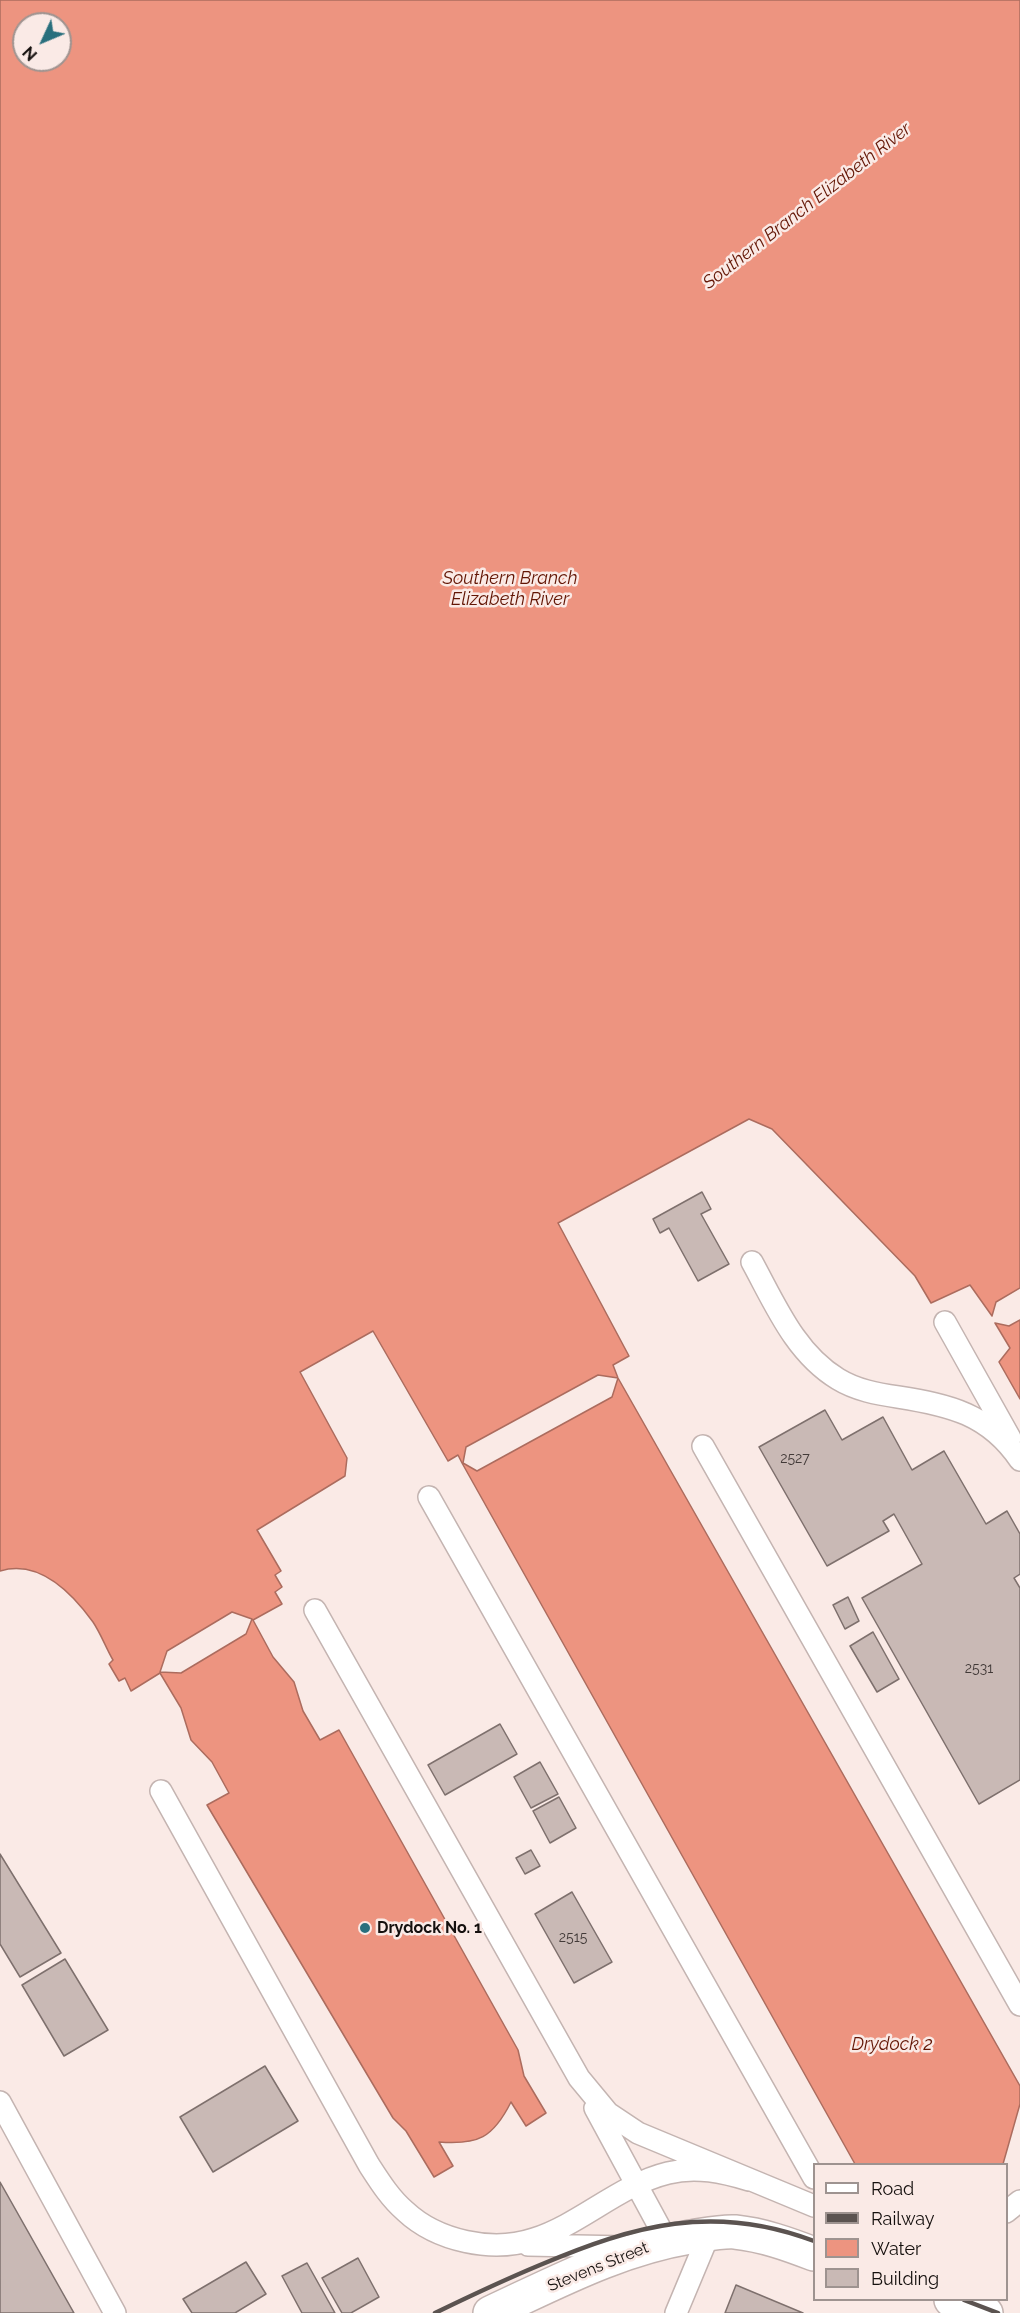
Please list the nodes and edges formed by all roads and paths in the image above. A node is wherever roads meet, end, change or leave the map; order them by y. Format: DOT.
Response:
graph roads {
  1 [pos="752,1262"];
  2 [pos="945,1322"];
  3 [pos="703,1446"];
  4 [pos="1020,1458"];
  5 [pos="429,1497"];
  6 [pos="315,1610"];
  7 [pos="161,1791"];
  8 [pos="1020,2005"];
  9 [pos="579,2078"];
  10 [pos="0,2102"];
  11 [pos="813,2176"];
  12 [pos="749,2180"];
  13 [pos="637,2185"];
  14 [pos="1020,2201"];
  15 [pos="813,2206"];
  16 [pos="1008,2210"];
  17 [pos="709,2234"];
  18 [pos="498,2244"];
  19 [pos="654,2244"];
  20 [pos="813,2254"];
  21 [pos="954,2301"];
  22 [pos="115,2313"];
  23 [pos="489,2313"];
  24 [pos="676,2313"];
  25 [pos="986,2313"];
  1 -- 4 [label="lane"];
  2 -- 4 [label="lane"];
  3 -- 8 [label="lane"];
  5 -- 11 [label="lane"];
  6 -- 9 [label="lane"];
  7 -- 18 [label="lane"];
  9 -- 12 [label="lane"];
  9 -- 13 [label="lane"];
  10 -- 22 [label="lane"];
  12 -- 13 [label="lane"];
  12 -- 15 [label="lane"];
  13 -- 18 [label="lane"];
  13 -- 19 [label="lane"];
  14 -- 16 [label="lane"];
  17 -- 19 [label="street, Stevens Street"];
  17 -- 20 [label="street, Stevens Street"];
  17 -- 24 [label="lane"];
  18 -- 19 [label="lane"];
  19 -- 23 [label="street, Stevens Street"];
  21 -- 25 [label="street"];
}
